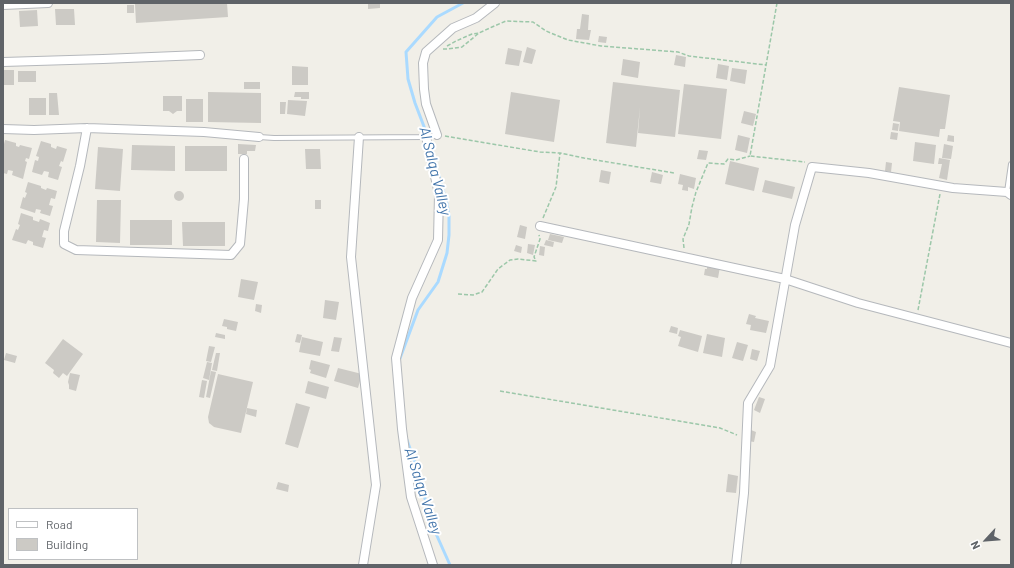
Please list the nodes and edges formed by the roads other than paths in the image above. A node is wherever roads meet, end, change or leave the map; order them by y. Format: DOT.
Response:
graph roads {
  1 [pos="48,3"];
  2 [pos="495,3"];
  3 [pos="3,5"];
  4 [pos="200,55"];
  5 [pos="3,62"];
  6 [pos="87,128"];
  7 [pos="3,129"];
  8 [pos="437,135"];
  9 [pos="258,137"];
  10 [pos="359,137"];
  11 [pos="426,137"];
  12 [pos="244,159"];
  13 [pos="1011,164"];
  14 [pos="1009,194"];
  15 [pos="540,226"];
  16 [pos="785,279"];
  17 [pos="1011,343"];
  18 [pos="363,565"];
  19 [pos="433,565"];
  20 [pos="736,565"];
  1 -- 3 [label="street"];
  2 -- 8 [label="street"];
  4 -- 5 [label="street"];
  6 -- 7 [label="street"];
  6 -- 9 [label="street"];
  6 -- 12 [label="street"];
  8 -- 11 [label="lane"];
  9 -- 10 [label="lane"];
  10 -- 11 [label="lane"];
  10 -- 18 [label="street"];
  11 -- 19 [label="street"];
  13 -- 14 [label="lane"];
  14 -- 16 [label="street"];
  15 -- 16 [label="street"];
  16 -- 17 [label="street"];
  16 -- 20 [label="street"];
}
